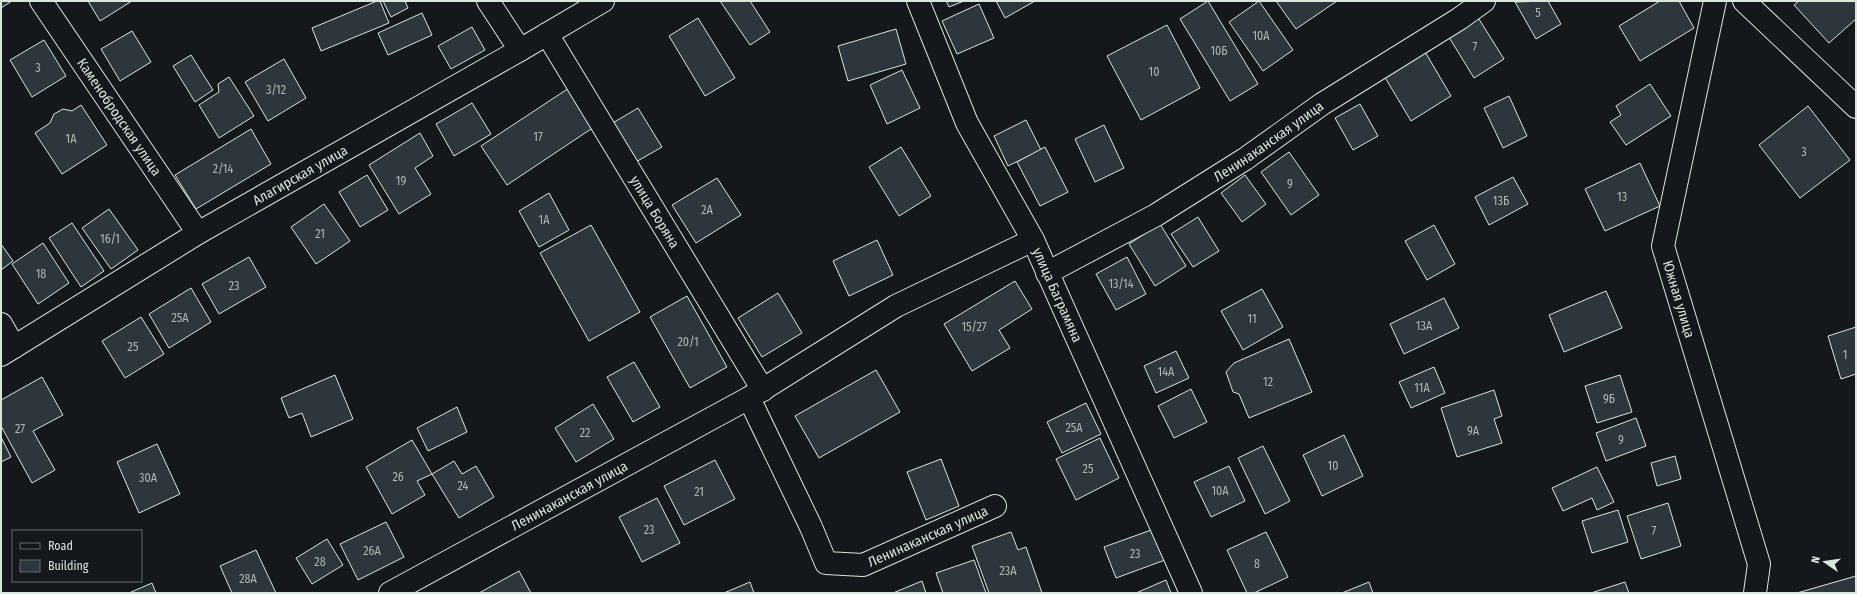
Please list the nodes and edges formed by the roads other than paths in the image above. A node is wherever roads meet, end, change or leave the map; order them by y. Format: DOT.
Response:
graph roads {
  1 [pos="41,1"];
  2 [pos="488,1"];
  3 [pos="603,1"];
  4 [pos="918,1"];
  5 [pos="1484,1"];
  6 [pos="1715,1"];
  7 [pos="1744,1"];
  8 [pos="547,34"];
  9 [pos="520,50"];
  10 [pos="1856,107"];
  11 [pos="198,233"];
  12 [pos="1033,240"];
  13 [pos="1047,273"];
  14 [pos="1,324"];
  15 [pos="8,351"];
  16 [pos="756,394"];
  17 [pos="995,506"];
  18 [pos="390,593"];
  19 [pos="1191,593"];
  20 [pos="1755,593"];
  1 -- 11 [label="street, Каменобродская улица"];
  2 -- 9 [label="street"];
  3 -- 8 [label="street, Алагирская улица"];
  4 -- 12 [label="street, улица Баграмяна"];
  5 -- 13 [label="street, Ленинаканская улица"];
  6 -- 20 [label="street, Южная улица"];
  7 -- 10 [label="street"];
  8 -- 9 [label="street, Алагирская улица"];
  8 -- 16 [label="street, улица Боряна"];
  9 -- 11 [label="street, Алагирская улица"];
  11 -- 15 [label="street, Алагирская улица"];
  12 -- 13 [label="street, улица Баграмяна"];
  12 -- 16 [label="street, Ленинаканская улица"];
  13 -- 19 [label="street, улица Баграмяна"];
  14 -- 15 [label="street"];
  16 -- 17 [label="street, Ленинаканская улица"];
  16 -- 18 [label="street, Ленинаканская улица"];
}
